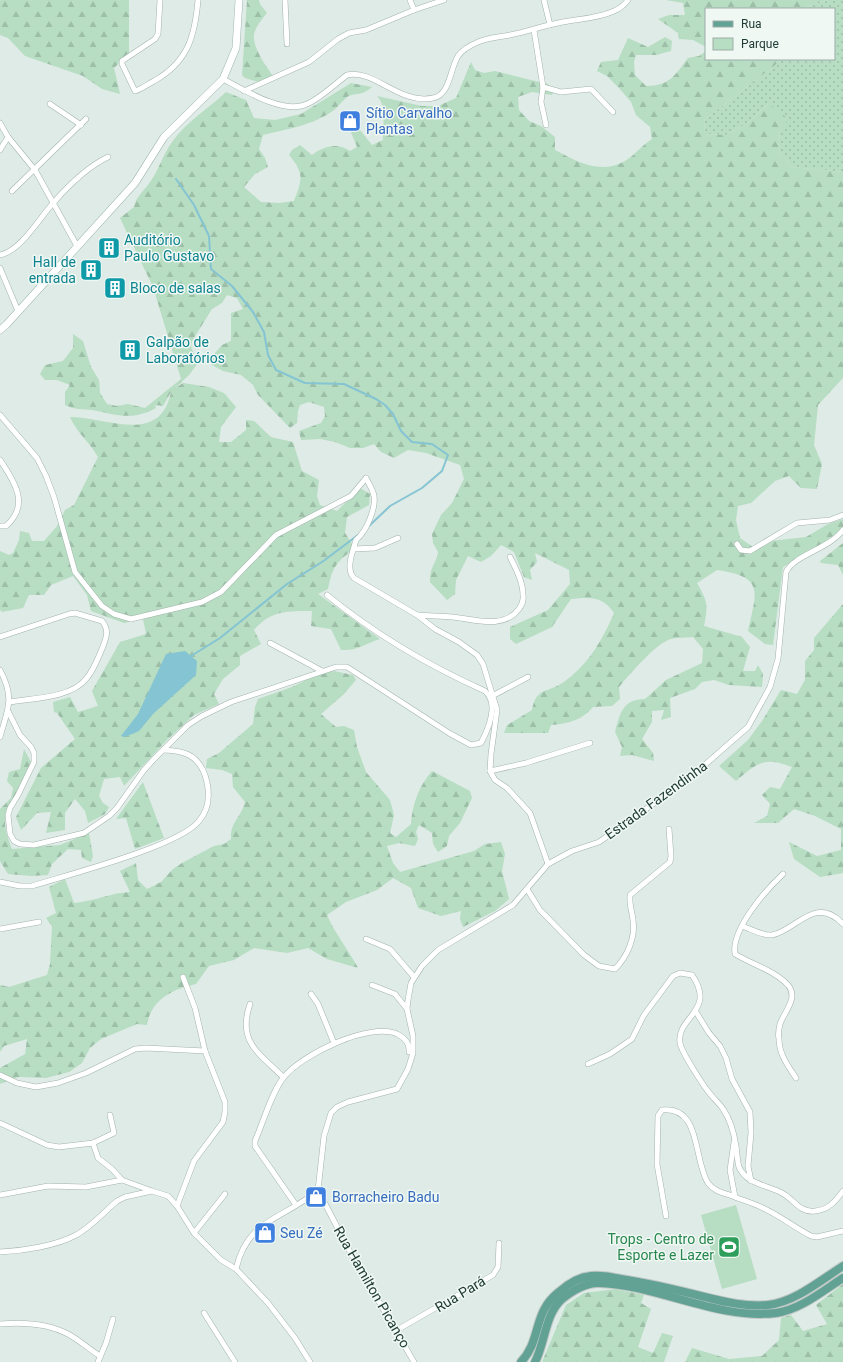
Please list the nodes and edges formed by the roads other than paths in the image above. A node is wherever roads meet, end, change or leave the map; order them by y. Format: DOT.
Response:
graph roads {
  1 [pos="160,0"];
  2 [pos="198,0"];
  3 [pos="239,0"];
  4 [pos="285,0"];
  5 [pos="410,0"];
  6 [pos="444,0"];
  7 [pos="544,0"];
  8 [pos="628,0"];
  9 [pos="414,10"];
  10 [pos="550,25"];
  11 [pos="534,30"];
  12 [pos="287,44"];
  13 [pos="223,79"];
  14 [pos="543,87"];
  15 [pos="244,91"];
  16 [pos="50,104"];
  17 [pos="613,112"];
  18 [pos="86,119"];
  19 [pos="0,122"];
  20 [pos="81,125"];
  21 [pos="546,125"];
  22 [pos="8,137"];
  23 [pos="0,150"];
  24 [pos="108,157"];
  25 [pos="35,170"];
  26 [pos="12,191"];
  27 [pos="54,201"];
  28 [pos="77,246"];
  29 [pos="0,255"];
  30 [pos="0,268"];
  31 [pos="18,311"];
  32 [pos="0,330"];
  33 [pos="0,415"];
  34 [pos="0,460"];
  35 [pos="843,514"];
  36 [pos="0,526"];
  37 [pos="843,530"];
  38 [pos="398,538"];
  39 [pos="737,544"];
  40 [pos="354,549"];
  41 [pos="510,558"];
  42 [pos="327,595"];
  43 [pos="417,615"];
  44 [pos="0,637"];
  45 [pos="270,643"];
  46 [pos="0,670"];
  47 [pos="322,671"];
  48 [pos="528,677"];
  49 [pos="494,695"];
  50 [pos="10,702"];
  51 [pos="8,711"];
  52 [pos="0,738"];
  53 [pos="590,743"];
  54 [pos="164,750"];
  55 [pos="490,771"];
  56 [pos="669,829"];
  57 [pos="548,864"];
  58 [pos="783,874"];
  59 [pos="0,882"];
  60 [pos="527,889"];
  61 [pos="40,922"];
  62 [pos="843,924"];
  63 [pos="742,926"];
  64 [pos="0,929"];
  65 [pos="366,939"];
  66 [pos="184,977"];
  67 [pos="414,977"];
  68 [pos="372,985"];
  69 [pos="311,994"];
  70 [pos="250,1004"];
  71 [pos="407,1009"];
  72 [pos="696,1012"];
  73 [pos="334,1043"];
  74 [pos="206,1051"];
  75 [pos="588,1064"];
  76 [pos="0,1075"];
  77 [pos="283,1077"];
  78 [pos="796,1078"];
  79 [pos="404,1080"];
  80 [pos="110,1115"];
  81 [pos="0,1123"];
  82 [pos="734,1137"];
  83 [pos="94,1143"];
  84 [pos="122,1180"];
  85 [pos="751,1181"];
  86 [pos="318,1190"];
  87 [pos="152,1191"];
  88 [pos="843,1192"];
  89 [pos="0,1194"];
  90 [pos="225,1194"];
  91 [pos="735,1197"];
  92 [pos="296,1205"];
  93 [pos="177,1206"];
  94 [pos="666,1216"];
  95 [pos="843,1231"];
  96 [pos="194,1233"];
  97 [pos="499,1243"];
  98 [pos="0,1252"];
  99 [pos="843,1266"];
  100 [pos="236,1269"];
  101 [pos="843,1278"];
  102 [pos="204,1313"];
  103 [pos="113,1319"];
  104 [pos="0,1324"];
  105 [pos="397,1330"];
  106 [pos="100,1356"];
  107 [pos="98,1362"];
  108 [pos="235,1362"];
  109 [pos="310,1362"];
  110 [pos="414,1362"];
  111 [pos="521,1362"];
  112 [pos="535,1362"];
  1 -- 2 [label="street"];
  3 -- 13 [label="street"];
  4 -- 12 [label="street"];
  5 -- 9 [label="street"];
  6 -- 9 [label="street"];
  7 -- 10 [label="street"];
  8 -- 10 [label="street"];
  9 -- 15 [label="street"];
  10 -- 11 [label="street"];
  11 -- 14 [label="street"];
  11 -- 15 [label="street"];
  13 -- 15 [label="street"];
  13 -- 28 [label="street"];
  14 -- 17 [label="street"];
  14 -- 21 [label="street"];
  16 -- 20 [label="street"];
  18 -- 20 [label="street"];
  19 -- 22 [label="street"];
  20 -- 25 [label="street"];
  22 -- 23 [label="street"];
  22 -- 25 [label="street"];
  24 -- 27 [label="street"];
  25 -- 26 [label="street"];
  25 -- 27 [label="street"];
  27 -- 28 [label="street"];
  27 -- 29 [label="street"];
  28 -- 31 [label="street"];
  30 -- 31 [label="street"];
  31 -- 32 [label="street"];
  33 -- 40 [label="street"];
  34 -- 36 [label="street"];
  35 -- 39 [label="street"];
  37 -- 57 [label="street, Estrada Fazendinha"];
  38 -- 40 [label="street"];
  40 -- 43 [label="street"];
  41 -- 43 [label="street"];
  42 -- 47 [label="street"];
  43 -- 49 [label="street"];
  44 -- 50 [label="street"];
  45 -- 47 [label="street"];
  46 -- 50 [label="street"];
  47 -- 54 [label="street"];
  48 -- 49 [label="street"];
  49 -- 55 [label="street"];
  50 -- 51 [label="street"];
  51 -- 52 [label="street"];
  51 -- 54 [label="street"];
  53 -- 55 [label="street"];
  54 -- 59 [label="street"];
  55 -- 57 [label="street"];
  56 -- 60 [label="street"];
  57 -- 60 [label="street, Estrada Fazendinha"];
  58 -- 63 [label="street"];
  60 -- 67 [label="street, Estrada Fazendinha"];
  61 -- 64 [label="street"];
  62 -- 63 [label="street"];
  63 -- 78 [label="street"];
  65 -- 67 [label="street"];
  66 -- 74 [label="street"];
  67 -- 71 [label="street, Estrada Fazendinha"];
  68 -- 71 [label="street"];
  69 -- 73 [label="street"];
  70 -- 77 [label="street"];
  71 -- 79 [label="street, Estrada Fazendinha"];
  72 -- 75 [label="street"];
  72 -- 82 [label="street"];
  72 -- 85 [label="street"];
  73 -- 77 [label="street"];
  73 -- 79 [label="street"];
  74 -- 76 [label="street"];
  74 -- 93 [label="street"];
  77 -- 92 [label="street"];
  79 -- 86 [label="street"];
  80 -- 83 [label="street"];
  81 -- 83 [label="street"];
  82 -- 85 [label="street"];
  82 -- 91 [label="street"];
  83 -- 84 [label="street"];
  84 -- 87 [label="street"];
  84 -- 89 [label="street"];
  85 -- 88 [label="street"];
  86 -- 92 [label="street"];
  86 -- 105 [label="street, Rua Hamilton Picanço"];
  87 -- 93 [label="street"];
  87 -- 98 [label="street"];
  90 -- 96 [label="street"];
  91 -- 94 [label="street"];
  91 -- 95 [label="street"];
  92 -- 100 [label="street"];
  93 -- 96 [label="street"];
  96 -- 100 [label="street"];
  97 -- 105 [label="street, Rua Pará"];
  99 -- 111 [label="main road"];
  100 -- 109 [label="street"];
  101 -- 112 [label="main road"];
  102 -- 108 [label="street"];
  103 -- 106 [label="street"];
  104 -- 106 [label="street"];
  105 -- 110 [label="street, Rua Hamilton Picanço"];
  106 -- 107 [label="street"];
}
